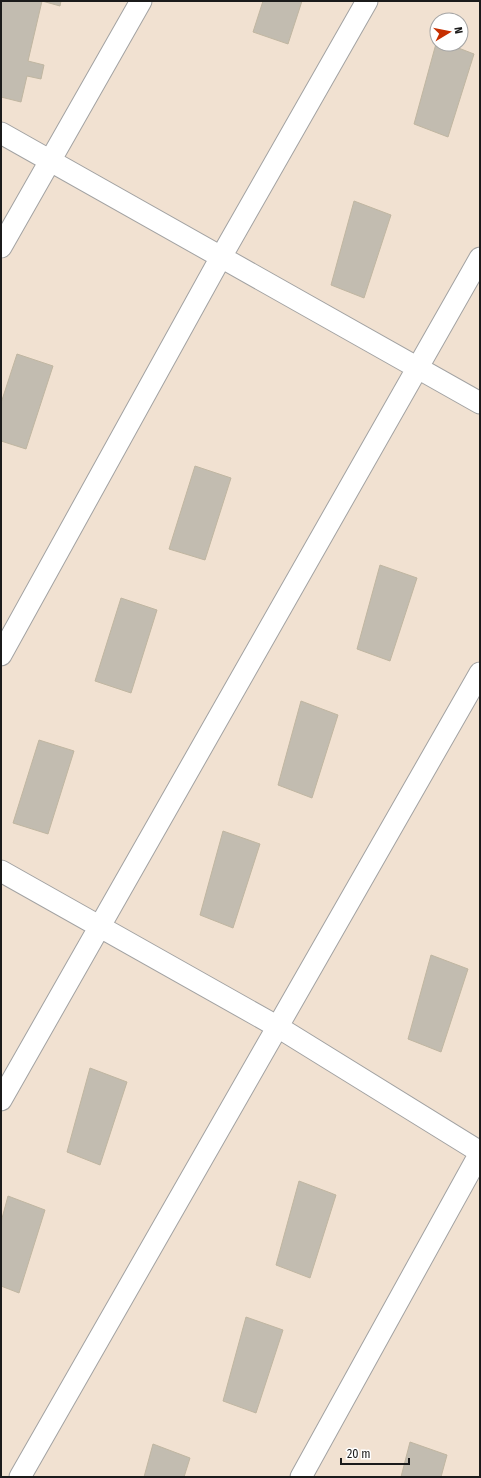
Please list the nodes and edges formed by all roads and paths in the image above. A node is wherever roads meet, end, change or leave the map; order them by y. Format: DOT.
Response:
graph roads {
  1 [pos="141,1"];
  2 [pos="368,1"];
  3 [pos="1,133"];
  4 [pos="51,161"];
  5 [pos="1,247"];
  6 [pos="221,257"];
  7 [pos="480,258"];
  8 [pos="418,368"];
  9 [pos="480,403"];
  10 [pos="1,656"];
  11 [pos="480,673"];
  12 [pos="1,871"];
  13 [pos="99,926"];
  14 [pos="278,1027"];
  15 [pos="1,1100"];
  16 [pos="480,1152"];
  17 [pos="20,1477"];
  18 [pos="301,1477"];
  1 -- 4 [label="street"];
  2 -- 6 [label="street"];
  3 -- 4 [label="street"];
  4 -- 5 [label="street"];
  4 -- 6 [label="street"];
  6 -- 8 [label="street"];
  6 -- 10 [label="street"];
  7 -- 8 [label="street"];
  8 -- 9 [label="street"];
  8 -- 13 [label="street"];
  11 -- 14 [label="street"];
  12 -- 13 [label="street"];
  13 -- 14 [label="street"];
  13 -- 15 [label="street"];
  14 -- 16 [label="street"];
  14 -- 17 [label="street"];
  16 -- 18 [label="street"];
}
